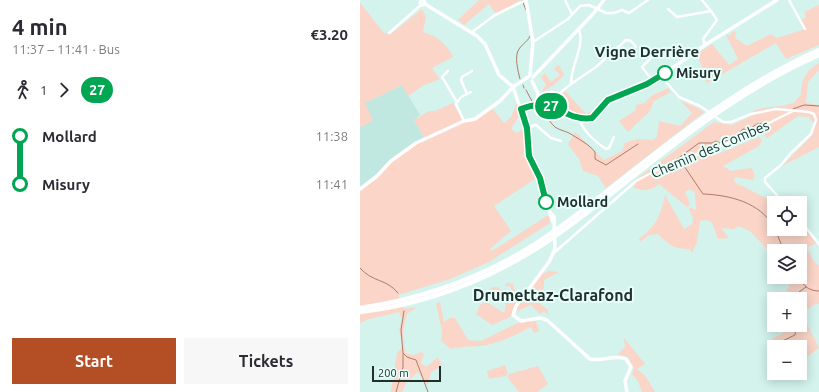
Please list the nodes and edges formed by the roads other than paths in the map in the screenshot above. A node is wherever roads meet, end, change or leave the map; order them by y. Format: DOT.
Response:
graph roads {
  1 [pos="420,0"];
  2 [pos="564,0"];
  3 [pos="604,0"];
  4 [pos="648,0"];
  5 [pos="702,0"];
  6 [pos="777,0"];
  7 [pos="789,0"];
  8 [pos="524,1"];
  9 [pos="423,3"];
  10 [pos="597,10"];
  11 [pos="668,10"];
  12 [pos="711,11"];
  13 [pos="572,14"];
  14 [pos="579,28"];
  15 [pos="805,29"];
  16 [pos="472,32"];
  17 [pos="389,33"];
  18 [pos="533,42"];
  19 [pos="705,45"];
  20 [pos="636,47"];
  21 [pos="819,50"];
  22 [pos="819,55"];
  23 [pos="651,58"];
  24 [pos="448,71"];
  25 [pos="472,71"];
  26 [pos="661,76"];
  27 [pos="531,77"];
  28 [pos="653,80"];
  29 [pos="572,84"];
  30 [pos="513,87"];
  31 [pos="471,92"];
  32 [pos="467,94"];
  33 [pos="539,99"];
  34 [pos="457,102"];
  35 [pos="551,106"];
  36 [pos="521,109"];
  37 [pos="794,110"];
  38 [pos="579,118"];
  39 [pos="464,121"];
  40 [pos="527,128"];
  41 [pos="614,137"];
  42 [pos="561,141"];
  43 [pos="360,190"];
  44 [pos="778,196"];
  45 [pos="807,229"];
  46 [pos="819,244"];
  47 [pos="554,252"];
  48 [pos="360,307"];
  49 [pos="360,312"];
  50 [pos="627,392"];
  1 -- 9 [label="street"];
  2 -- 13 [label="street"];
  3 -- 10 [label="street"];
  4 -- 10 [label="street"];
  5 -- 12 [label="street"];
  6 -- 19 [label="street"];
  7 -- 15 [label="street"];
  8 -- 16 [label="street"];
  8 -- 18 [label="street"];
  9 -- 16 [label="street"];
  9 -- 17 [label="street"];
  10 -- 13 [label="street"];
  10 -- 14 [label="street"];
  11 -- 12 [label="street"];
  12 -- 19 [label="street"];
  13 -- 18 [label="street"];
  14 -- 27 [label="street"];
  14 -- 29 [label="street"];
  16 -- 30 [label="street"];
  18 -- 27 [label="street"];
  19 -- 26 [label="street"];
  20 -- 29 [label="street"];
  21 -- 48 [label="highway"];
  22 -- 49 [label="highway"];
  23 -- 28 [label="street"];
  24 -- 34 [label="street"];
  25 -- 32 [label="street"];
  26 -- 28 [label="street"];
  26 -- 37 [label="street"];
  27 -- 30 [label="street"];
  27 -- 33 [label="street"];
  28 -- 38 [label="street"];
  29 -- 35 [label="street"];
  30 -- 36 [label="street"];
  30 -- 39 [label="street"];
  31 -- 32 [label="street"];
  32 -- 34 [label="street"];
  33 -- 35 [label="street"];
  33 -- 36 [label="street"];
  34 -- 39 [label="street"];
  35 -- 38 [label="street"];
  36 -- 40 [label="street"];
  37 -- 44 [label="street"];
  37 -- 47 [label="street, Chemin des Combes"];
  38 -- 41 [label="street"];
  39 -- 43 [label="street"];
  40 -- 42 [label="street"];
  40 -- 47 [label="street"];
  45 -- 46 [label="street"];
  47 -- 50 [label="street"];
}
